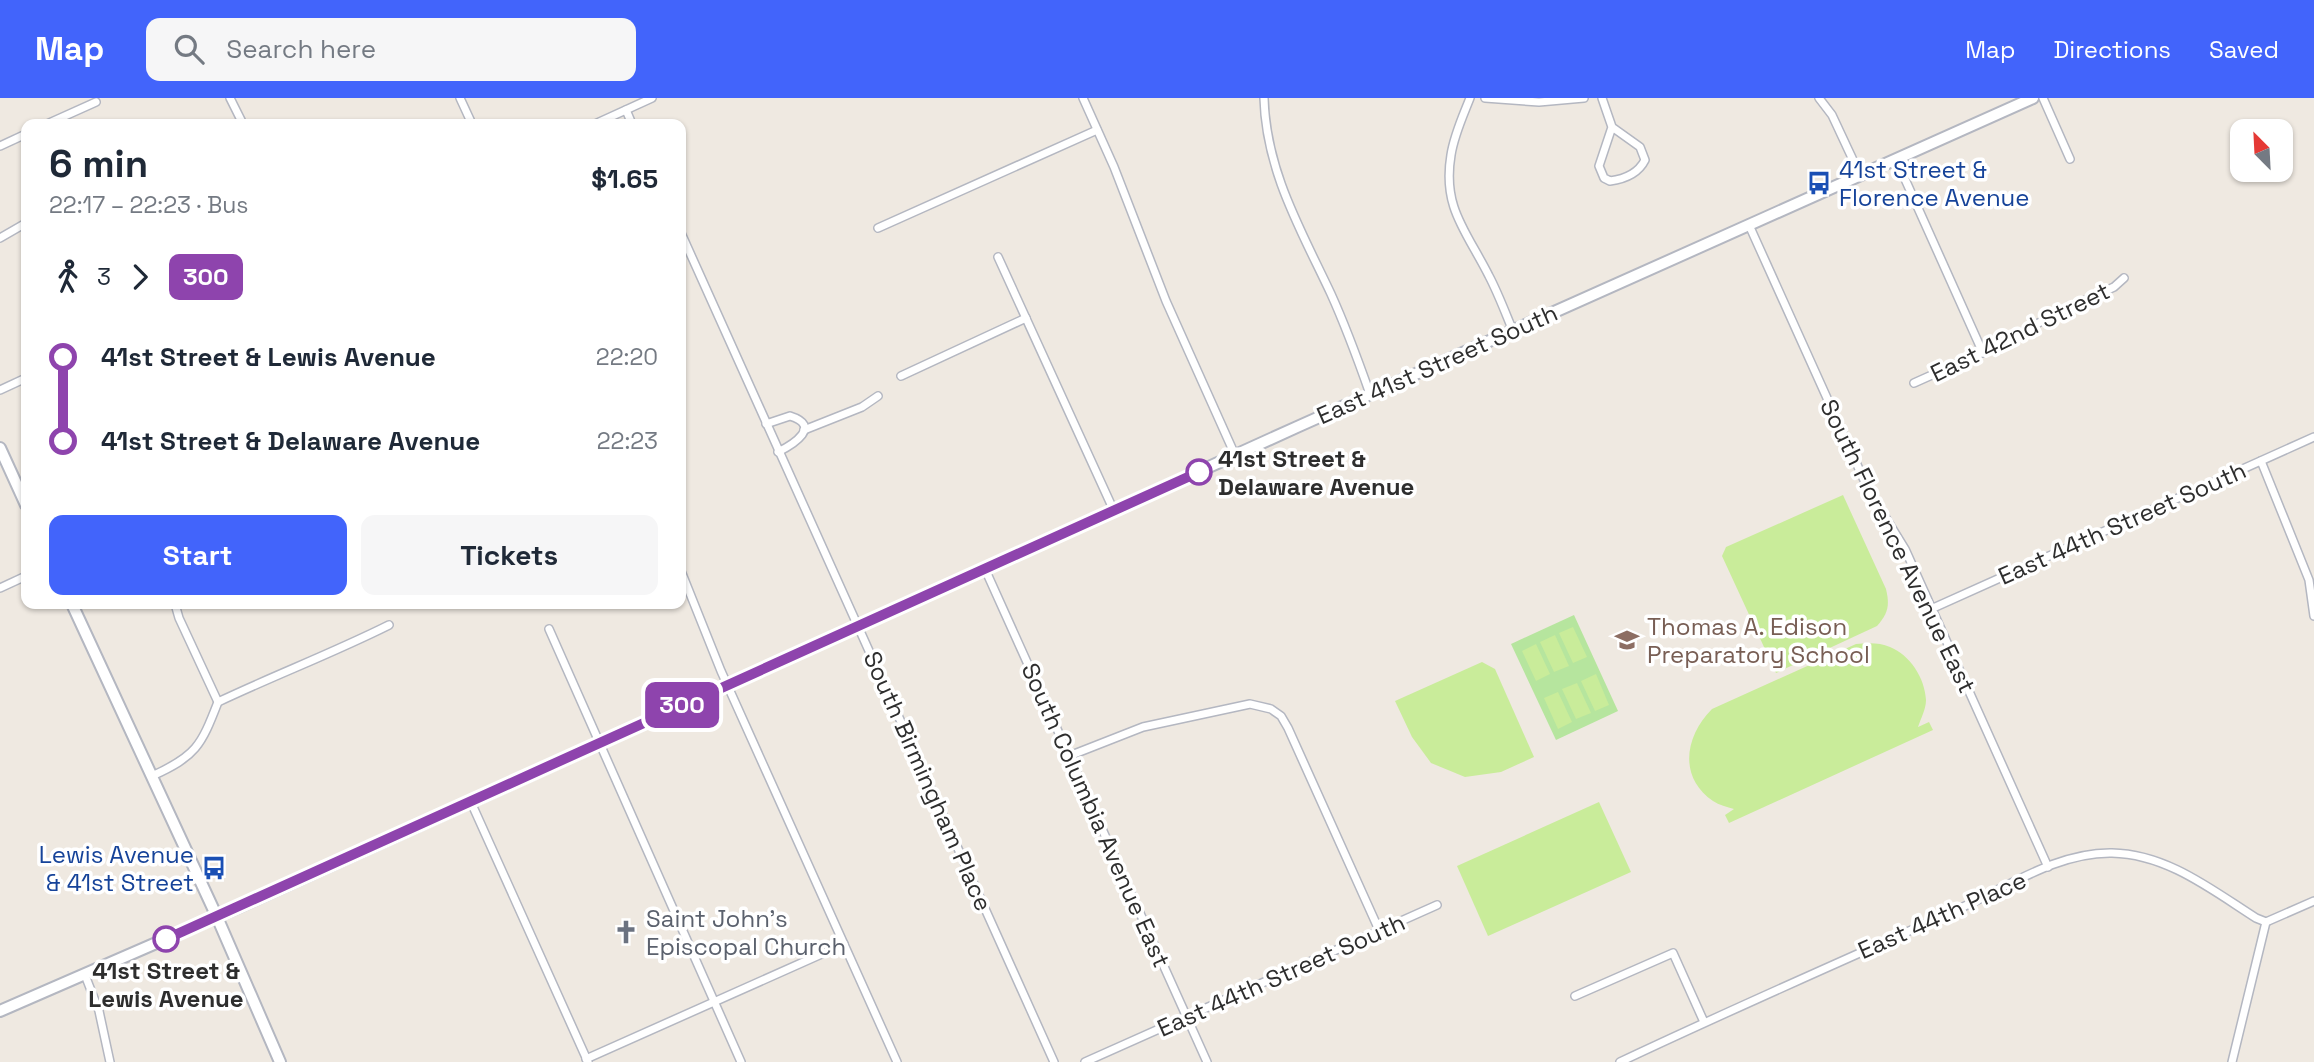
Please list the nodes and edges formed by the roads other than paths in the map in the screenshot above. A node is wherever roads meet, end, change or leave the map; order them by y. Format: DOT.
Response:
graph roads {
  1 [pos="230,98"];
  2 [pos="460,98"];
  3 [pos="652,98"];
  4 [pos="1083,98"];
  5 [pos="1264,98"];
  6 [pos="1470,98"];
  7 [pos="1485,98"];
  8 [pos="1584,98"];
  9 [pos="1602,98"];
  10 [pos="1819,98"];
  11 [pos="2033,98"];
  12 [pos="2043,98"];
  13 [pos="96,102"];
  14 [pos="626,110"];
  15 [pos="58,119"];
  16 [pos="240,119"];
  17 [pos="470,119"];
  18 [pos="606,119"];
  19 [pos="630,119"];
  20 [pos="1612,127"];
  21 [pos="1097,130"];
  22 [pos="21,136"];
  23 [pos="0,146"];
  24 [pos="1896,159"];
  25 [pos="2070,159"];
  26 [pos="1860,175"];
  27 [pos="1749,225"];
  28 [pos="21,226"];
  29 [pos="878,228"];
  30 [pos="0,238"];
  31 [pos="686,244"];
  32 [pos="998,257"];
  33 [pos="2124,278"];
  34 [pos="1026,318"];
  35 [pos="1513,331"];
  36 [pos="1983,353"];
  37 [pos="901,376"];
  38 [pos="21,380"];
  39 [pos="1914,383"];
  40 [pos="0,390"];
  41 [pos="1370,394"];
  42 [pos="878,396"];
  43 [pos="766,424"];
  44 [pos="804,430"];
  45 [pos="2314,438"];
  46 [pos="0,448"];
  47 [pos="778,452"];
  48 [pos="1236,455"];
  49 [pos="2261,461"];
  50 [pos="21,494"];
  51 [pos="1114,511"];
  52 [pos="985,569"];
  53 [pos="21,578"];
  54 [pos="686,583"];
  55 [pos="0,588"];
  56 [pos="74,609"];
  57 [pos="176,609"];
  58 [pos="1931,609"];
  59 [pos="2314,616"];
  60 [pos="389,625"];
  61 [pos="858,626"];
  62 [pos="549,629"];
  63 [pos="728,685"];
  64 [pos="218,702"];
  65 [pos="600,742"];
  66 [pos="1069,756"];
  67 [pos="152,776"];
  68 [pos="470,800"];
  69 [pos="2048,867"];
  70 [pos="2314,901"];
  71 [pos="1437,905"];
  72 [pos="217,917"];
  73 [pos="2266,922"];
  74 [pos="1379,930"];
  75 [pos="844,944"];
  76 [pos="85,975"];
  77 [pos="1575,996"];
  78 [pos="715,1002"];
  79 [pos="0,1011"];
  80 [pos="1187,1018"];
  81 [pos="1704,1022"];
  82 [pos="587,1060"];
  83 [pos="110,1062"];
  84 [pos="281,1062"];
  85 [pos="741,1062"];
  86 [pos="897,1062"];
  87 [pos="1054,1062"];
  88 [pos="1086,1062"];
  89 [pos="1207,1062"];
  90 [pos="1620,1062"];
  91 [pos="2232,1062"];
  1 -- 16 [label="street"];
  2 -- 17 [label="street"];
  3 -- 14 [label="street"];
  4 -- 21 [label="street"];
  5 -- 41 [label="street"];
  6 -- 35 [label="street"];
  7 -- 8 [label="street"];
  9 -- 20 [label="street"];
  10 -- 26 [label="street"];
  11 -- 24 [label="main road, East 41st Street South"];
  12 -- 25 [label="street"];
  13 -- 15 [label="street"];
  14 -- 18 [label="street"];
  14 -- 19 [label="street"];
  20 -- 20 [label="street"];
  21 -- 29 [label="street"];
  21 -- 48 [label="street"];
  22 -- 23 [label="street"];
  24 -- 26 [label="main road, East 41st Street South"];
  24 -- 36 [label="street"];
  26 -- 27 [label="main road, East 41st Street South"];
  27 -- 35 [label="main road, East 41st Street South"];
  27 -- 58 [label="street, South Florence Avenue East"];
  28 -- 30 [label="street"];
  31 -- 43 [label="street, South Birmingham Place"];
  32 -- 34 [label="street"];
  33 -- 36 [label="street, East 42nd Street"];
  34 -- 37 [label="street"];
  34 -- 51 [label="street"];
  35 -- 41 [label="main road, East 41st Street South"];
  36 -- 39 [label="street, East 42nd Street"];
  38 -- 40 [label="street"];
  41 -- 48 [label="main road, East 41st Street South"];
  42 -- 44 [label="street"];
  43 -- 44 [label="street"];
  43 -- 47 [label="street, South Birmingham Place"];
  44 -- 47 [label="street"];
  45 -- 49 [label="street, East 44th Street South"];
  46 -- 50 [label="main road"];
  47 -- 61 [label="street, South Birmingham Place"];
  48 -- 51 [label="main road, East 41st Street South"];
  49 -- 58 [label="street, East 44th Street South"];
  49 -- 59 [label="street"];
  51 -- 52 [label="main road, East 41st Street South"];
  52 -- 61 [label="main road, East 41st Street South"];
  52 -- 66 [label="street, South Columbia Avenue East"];
  53 -- 55 [label="street"];
  54 -- 63 [label="street"];
  56 -- 67 [label="main road"];
  57 -- 64 [label="street"];
  58 -- 69 [label="street, South Florence Avenue East"];
  60 -- 64 [label="street"];
  61 -- 63 [label="main road, East 41st Street South"];
  61 -- 87 [label="street, South Birmingham Place"];
  62 -- 65 [label="street"];
  63 -- 65 [label="main road, East 41st Street South"];
  63 -- 75 [label="street"];
  64 -- 67 [label="street"];
  65 -- 68 [label="main road, East 41st Street South"];
  65 -- 78 [label="street"];
  66 -- 74 [label="street"];
  66 -- 80 [label="street, South Columbia Avenue East"];
  67 -- 72 [label="main road"];
  68 -- 72 [label="main road, East 41st Street South"];
  68 -- 82 [label="street"];
  69 -- 73 [label="street, East 44th Place"];
  69 -- 81 [label="street, East 44th Place"];
  70 -- 73 [label="street"];
  71 -- 74 [label="street, East 44th Street South"];
  72 -- 76 [label="main road, East 41st Street South"];
  72 -- 84 [label="main road"];
  73 -- 91 [label="street"];
  74 -- 80 [label="street, East 44th Street South"];
  75 -- 78 [label="street"];
  75 -- 86 [label="street"];
  76 -- 79 [label="main road, East 41st Street South"];
  76 -- 83 [label="street"];
  77 -- 81 [label="street"];
  78 -- 82 [label="street"];
  78 -- 85 [label="street"];
  80 -- 88 [label="street, East 44th Street South"];
  80 -- 89 [label="street, South Columbia Avenue East"];
  81 -- 90 [label="street, East 44th Place"];
}
